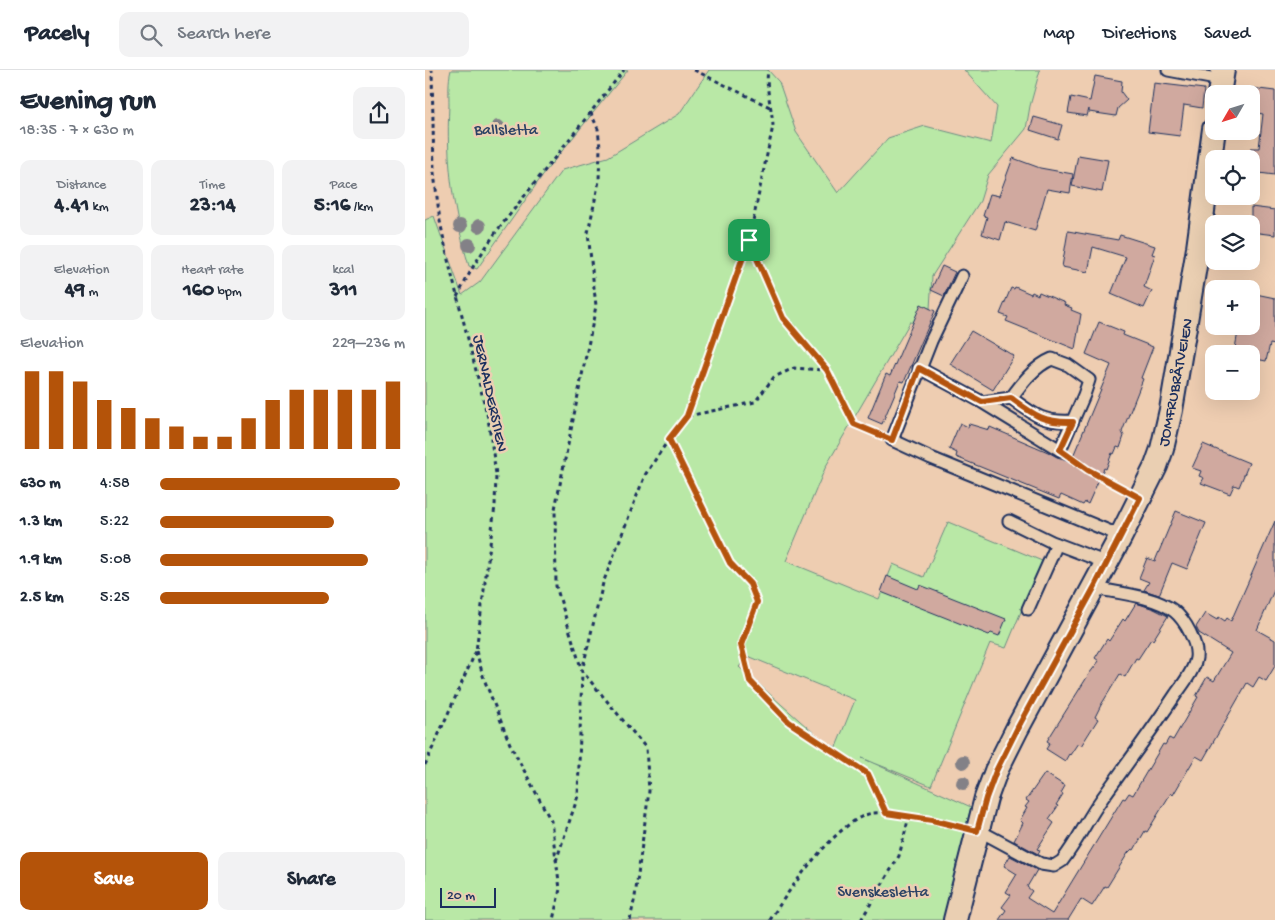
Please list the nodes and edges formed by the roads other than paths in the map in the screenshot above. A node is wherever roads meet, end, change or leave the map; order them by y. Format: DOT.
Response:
graph roads {
  1 [pos="1168,70"];
  2 [pos="1221,81"];
  3 [pos="1213,140"];
  4 [pos="962,276"];
  5 [pos="919,368"];
  6 [pos="1011,398"];
  7 [pos="982,402"];
  8 [pos="1073,422"];
  9 [pos="1009,521"];
  10 [pos="1121,536"];
  11 [pos="1057,544"];
  12 [pos="1107,563"];
  13 [pos="1094,588"];
  14 [pos="1028,609"];
  15 [pos="977,831"];
  16 [pos="955,920"];
  1 -- 2 [label="lane"];
  3 -- 10 [label="street, JOMFRUBRÅTVEIEN"];
  4 -- 5 [label="lane"];
  5 -- 7 [label="lane"];
  5 -- 10 [label="lane"];
  6 -- 7 [label="lane"];
  6 -- 8 [label="lane"];
  6 -- 8 [label="lane"];
  7 -- 8 [label="lane"];
  9 -- 11 [label="lane"];
  10 -- 12 [label="street, JOMFRUBRÅTVEIEN"];
  11 -- 12 [label="lane"];
  11 -- 14 [label="lane"];
  12 -- 13 [label="street, JOMFRUBRÅTVEIEN"];
  13 -- 15 [label="street, JOMFRUBRÅTVEIEN"];
  13 -- 15 [label="lane"];
  15 -- 16 [label="street, JOMFRUBRÅTVEIEN"];
}
